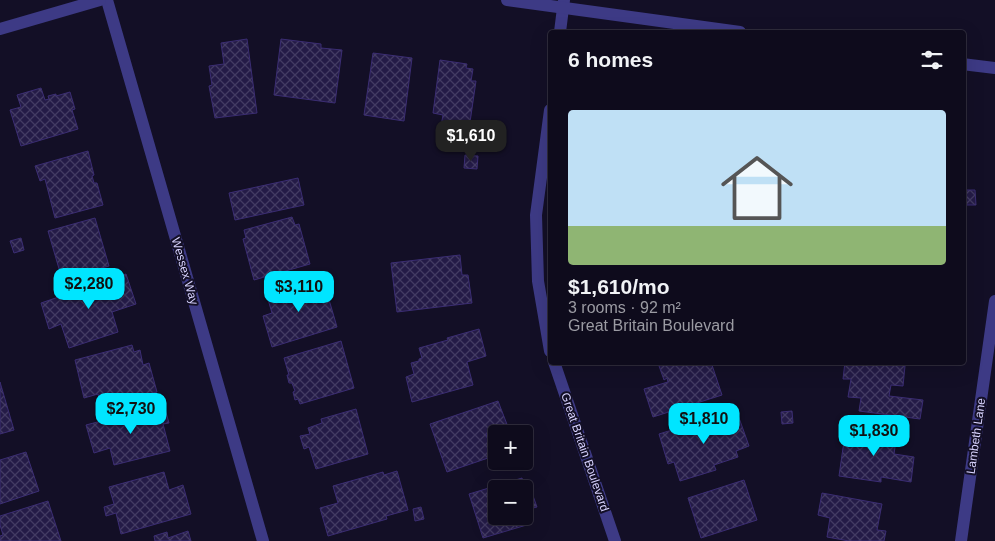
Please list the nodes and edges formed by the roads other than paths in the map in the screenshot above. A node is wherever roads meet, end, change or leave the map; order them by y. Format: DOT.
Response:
graph roads {
  1 [pos="100,0"];
  2 [pos="107,0"];
  3 [pos="507,0"];
  4 [pos="564,4"];
  5 [pos="0,29"];
  6 [pos="560,30"];
  7 [pos="727,30"];
  8 [pos="966,64"];
  9 [pos="995,68"];
  10 [pos="548,125"];
  11 [pos="995,301"];
  12 [pos="548,339"];
  13 [pos="555,365"];
  14 [pos="263,541"];
  15 [pos="615,541"];
  16 [pos="961,541"];
  1 -- 5 [label="street"];
  2 -- 14 [label="street, Wessex Way"];
  3 -- 4 [label="street"];
  4 -- 6 [label="street"];
  4 -- 7 [label="street"];
  8 -- 9 [label="street"];
  10 -- 12 [label="street"];
  11 -- 16 [label="street, Lambeth Lane"];
  13 -- 15 [label="street, Great Britain Boulevard"];
}
